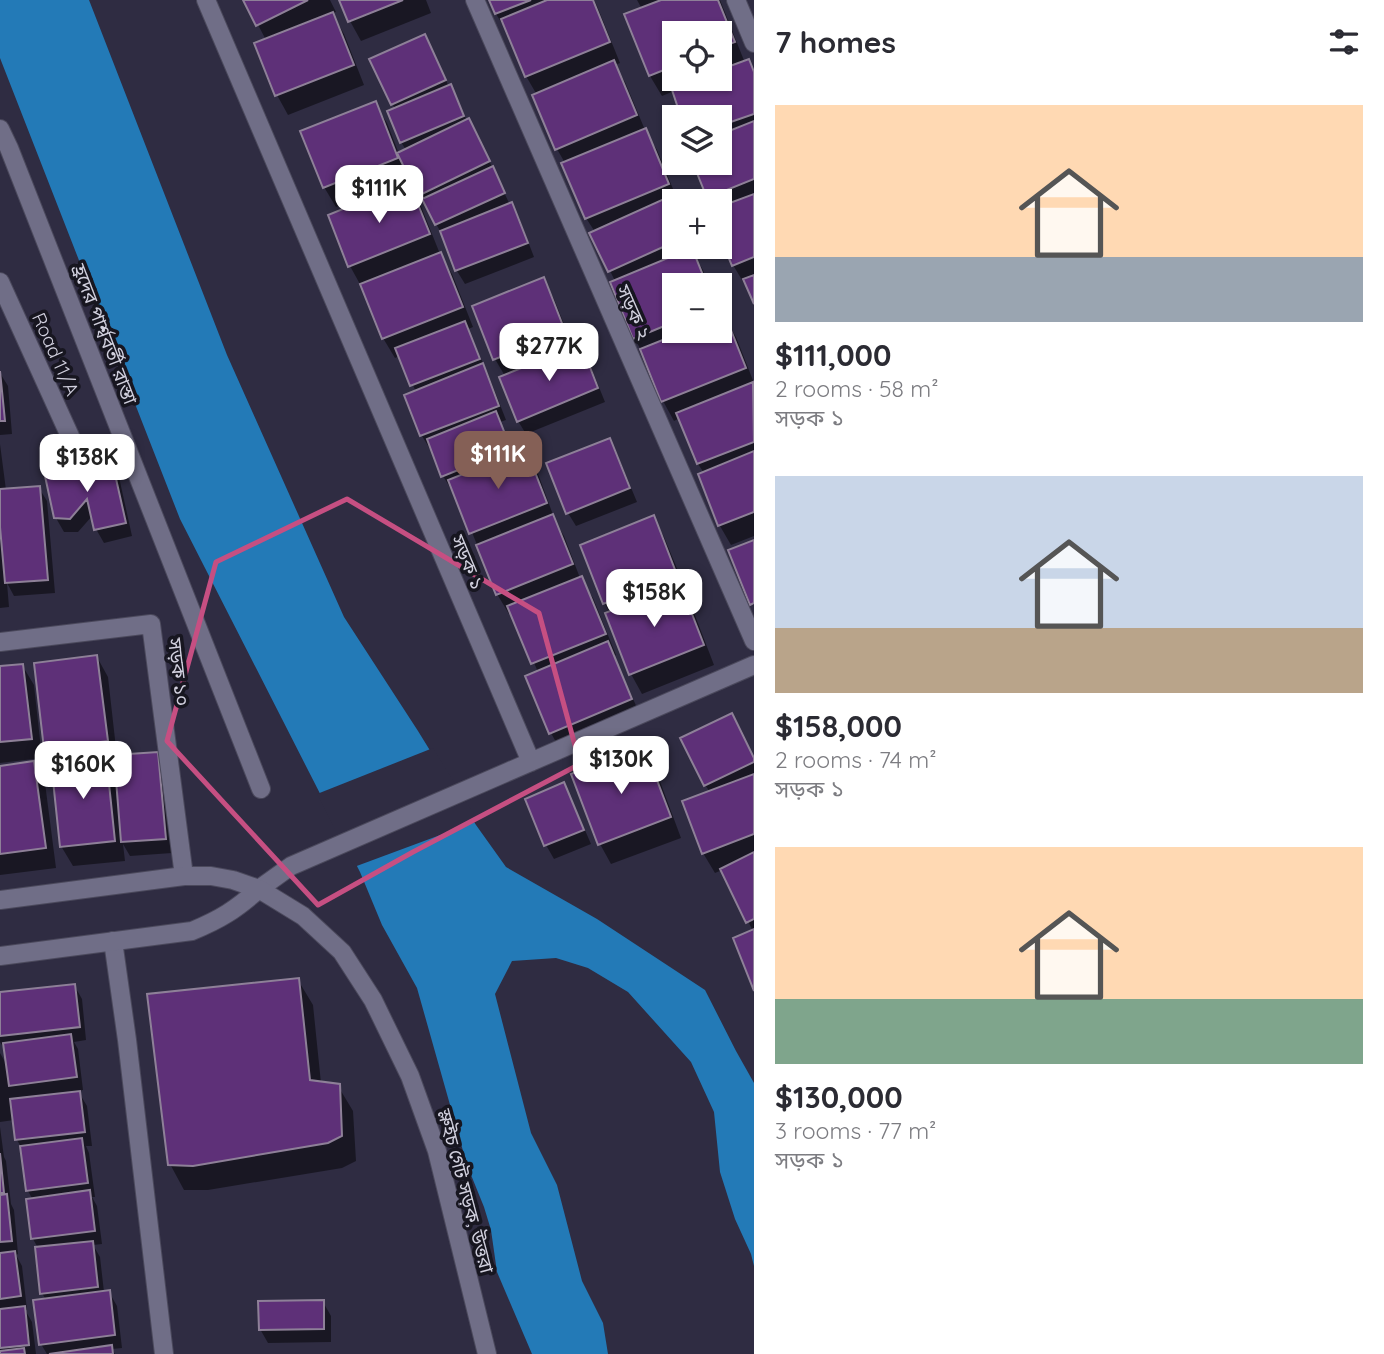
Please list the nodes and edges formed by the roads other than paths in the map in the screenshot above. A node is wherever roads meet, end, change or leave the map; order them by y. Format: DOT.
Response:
graph roads {
  1 [pos="206,0"];
  2 [pos="475,0"];
  3 [pos="736,0"];
  4 [pos="754,43"];
  5 [pos="0,129"];
  6 [pos="0,282"];
  7 [pos="74,444"];
  8 [pos="754,641"];
  9 [pos="0,642"];
  10 [pos="754,665"];
  11 [pos="531,762"];
  12 [pos="261,789"];
  13 [pos="184,876"];
  14 [pos="259,889"];
  15 [pos="0,900"];
  16 [pos="113,942"];
  17 [pos="0,956"];
  18 [pos="164,1354"];
  19 [pos="487,1354"];
  1 -- 11 [label="street, সড়ক ১"];
  2 -- 8 [label="street, সড়ক ২"];
  3 -- 4 [label="street"];
  5 -- 12 [label="street, হ্রদের পার্শ্ববর্তী রাস্তা"];
  6 -- 7 [label="street, Road 11/A"];
  9 -- 13 [label="street, সড়ক ১০"];
  10 -- 11 [label="street"];
  11 -- 14 [label="street"];
  13 -- 14 [label="street, স্লুইচ গেট সড়ক, উত্তরা"];
  13 -- 15 [label="street, স্লুইচ গেট সড়ক, উত্তরা"];
  14 -- 16 [label="street"];
  14 -- 19 [label="street, স্লুইচ গেট সড়ক, উত্তরা"];
  16 -- 17 [label="street"];
  16 -- 18 [label="street"];
}
